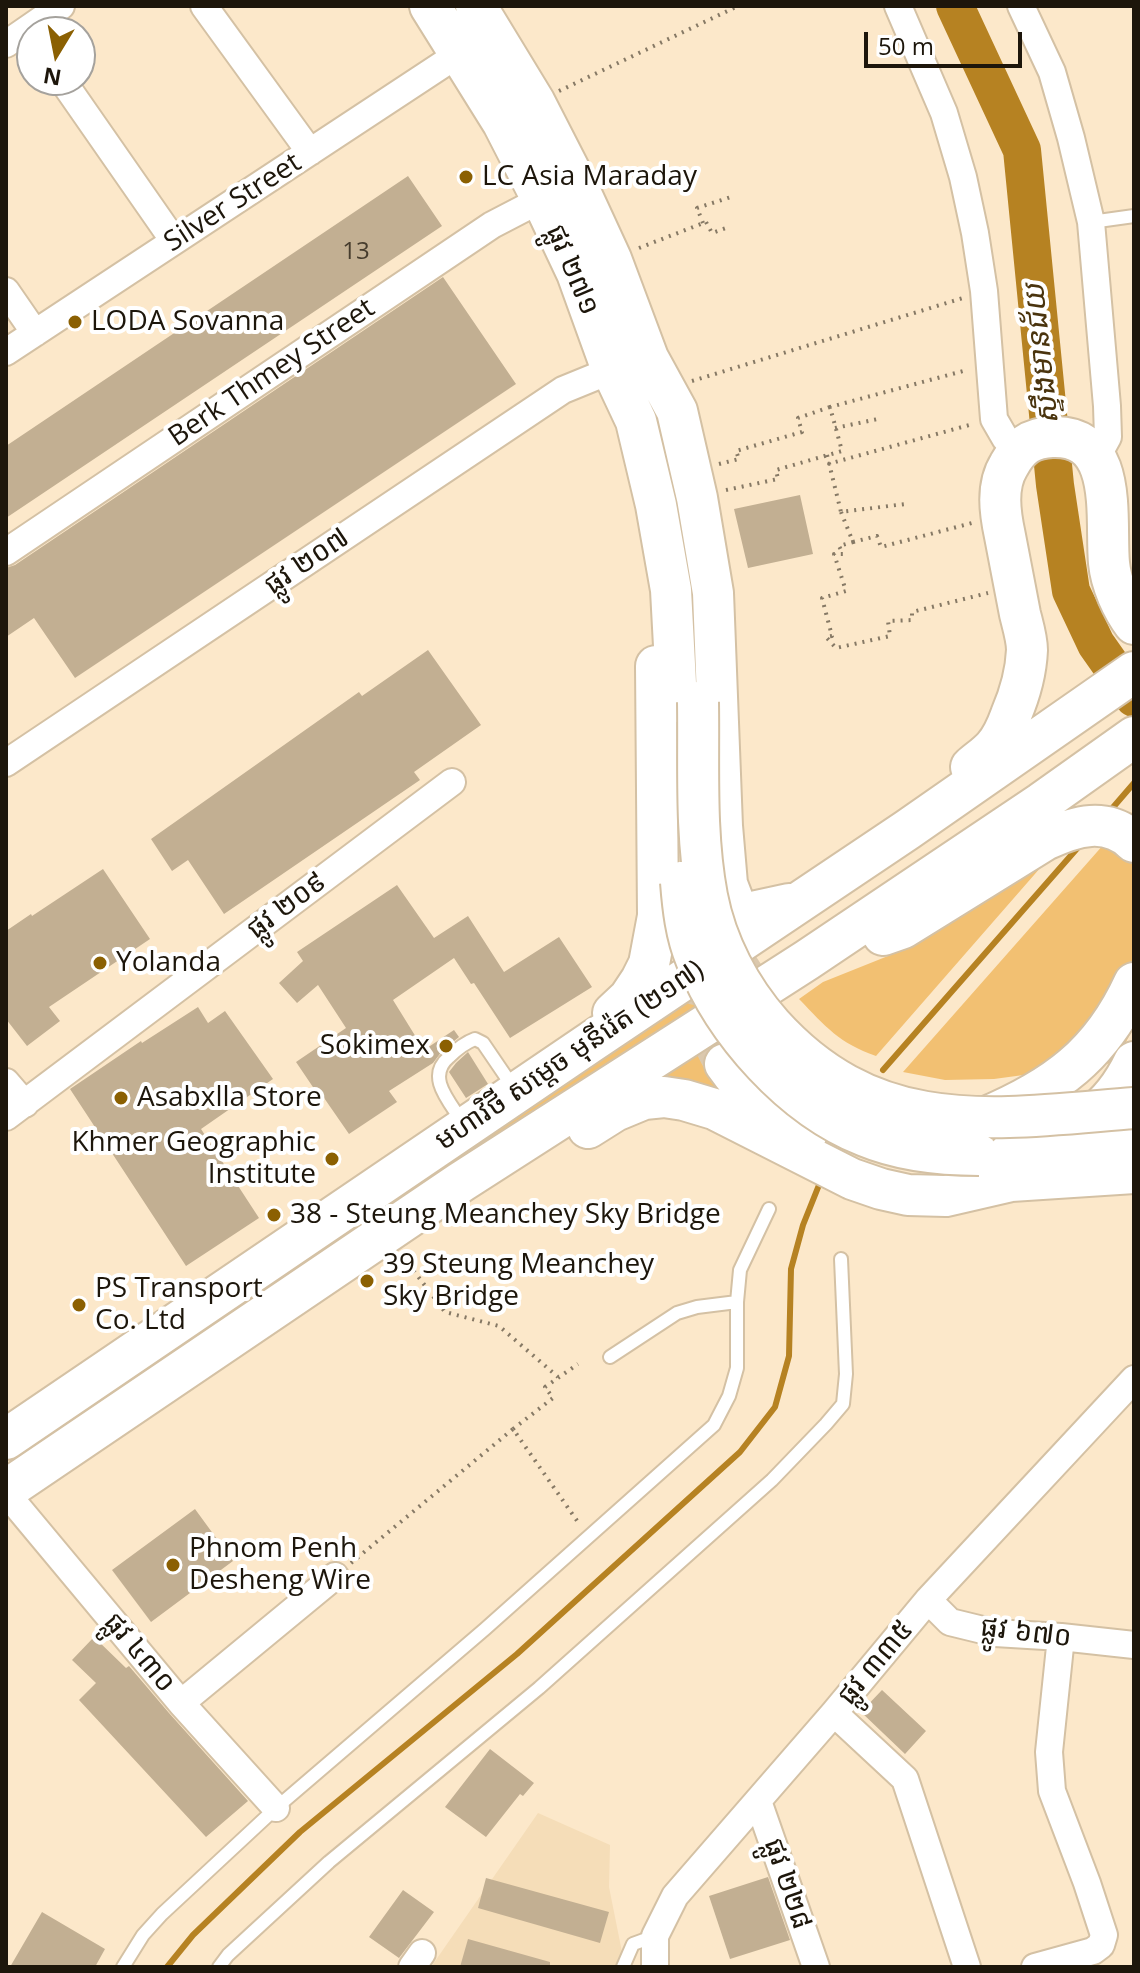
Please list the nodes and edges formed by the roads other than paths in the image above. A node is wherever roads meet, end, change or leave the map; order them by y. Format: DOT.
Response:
graph roads {
  1 [pos="204,6"];
  2 [pos="430,6"];
  3 [pos="476,6"];
  4 [pos="898,6"];
  5 [pos="1021,6"];
  6 [pos="460,53"];
  7 [pos="73,96"];
  8 [pos="310,152"];
  9 [pos="542,199"];
  10 [pos="1134,216"];
  11 [pos="1091,222"];
  12 [pos="174,241"];
  13 [pos="6,291"];
  14 [pos="35,333"];
  15 [pos="6,352"];
  16 [pos="642,372"];
  17 [pos="1018,450"];
  18 [pos="1097,457"];
  19 [pos="6,552"];
  20 [pos="1134,624"];
  21 [pos="1134,672"];
  22 [pos="1134,702"];
  23 [pos="1134,737"];
  24 [pos="6,763"];
  25 [pos="452,782"];
  26 [pos="1030,796"];
  27 [pos="907,830"];
  28 [pos="1134,842"];
  29 [pos="797,902"];
  30 [pos="757,958"];
  31 [pos="1134,983"];
  32 [pos="588,1044"];
  33 [pos="1134,1062"];
  34 [pos="725,1064"];
  35 [pos="6,1082"];
  36 [pos="517,1092"];
  37 [pos="1134,1108"];
  38 [pos="15,1110"];
  39 [pos="465,1127"];
  40 [pos="1134,1140"];
  41 [pos="995,1152"];
  42 [pos="1134,1173"];
  43 [pos="461,1182"];
  44 [pos="769,1209"];
  45 [pos="841,1259"];
  46 [pos="737,1302"];
  47 [pos="610,1357"];
  48 [pos="1134,1379"];
  49 [pos="6,1439"];
  50 [pos="6,1492"];
  51 [pos="335,1576"];
  52 [pos="928,1600"];
  53 [pos="1061,1637"];
  54 [pos="1134,1645"];
  55 [pos="181,1703"];
  56 [pos="834,1713"];
  57 [pos="758,1801"];
  58 [pos="276,1808"];
  59 [pos="655,1936"];
  60 [pos="123,1967"];
  61 [pos="219,1967"];
  62 [pos="623,1967"];
  63 [pos="655,1967"];
  64 [pos="816,1967"];
  65 [pos="967,1967"];
  66 [pos="1035,1967"];
  1 -- 8 [label="street"];
  2 -- 6 [label="main road, ផ្លូវ ២៧១"];
  3 -- 16 [label="main road, ផ្លូវ ២៧១"];
  4 -- 17 [label="street"];
  5 -- 11 [label="street"];
  6 -- 8 [label="street, Silver Street"];
  6 -- 9 [label="main road, ផ្លូវ ២៧១"];
  7 -- 12 [label="street"];
  8 -- 12 [label="street, Silver Street"];
  9 -- 16 [label="main road, ផ្លូវ ២៧១"];
  9 -- 19 [label="street, Berk Thmey Street"];
  10 -- 11 [label="lane"];
  11 -- 18 [label="street"];
  12 -- 14 [label="street, Silver Street"];
  13 -- 14 [label="street"];
  14 -- 15 [label="street, Silver Street"];
  16 -- 24 [label="street, ផ្លូវ ២០៧"];
  16 -- 29 [label="main road"];
  16 -- 32 [label="main road"];
  16 -- 41 [label="main road, bridge"];
  17 -- 18 [label="main road"];
  17 -- 27 [label="main road"];
  18 -- 20 [label="main road"];
  21 -- 26 [label="main road, មហាវិថី សម្តេច មុនីរ៉េត (២១៧)"];
  22 -- 26 [label="main road"];
  23 -- 26 [label="main road, មហាវិថី សម្តេច មុនីរ៉េត (២១៧)"];
  25 -- 38 [label="street, ផ្លូវ ២០៩"];
  26 -- 27 [label="main road, មហាវិថី សម្តេច មុនីរ៉េត (២១៧)"];
  26 -- 28 [label="main road"];
  26 -- 30 [label="main road"];
  26 -- 43 [label="main road, មហាវិថី សម្តេច មុនីរ៉េត (២១៧)"];
  27 -- 29 [label="main road, មហាវិថី សម្តេច មុនីរ៉េត (២១៧)"];
  29 -- 32 [label="main road, មហាវិថី សម្តេច មុនីរ៉េត (២១៧)"];
  31 -- 41 [label="main road"];
  32 -- 36 [label="main road, មហាវិថី សម្តេច មុនីរ៉េត (២១៧)"];
  33 -- 41 [label="main road"];
  34 -- 41 [label="main road"];
  35 -- 38 [label="street"];
  36 -- 39 [label="main road, មហាវិថី សម្តេច មុនីរ៉េត (២១៧)"];
  36 -- 39 [label="lane"];
  37 -- 41 [label="main road, bridge"];
  39 -- 49 [label="main road, មហាវិថី សម្តេច មុនីរ៉េត (២១៧)"];
  40 -- 41 [label="main road"];
  41 -- 42 [label="main road"];
  41 -- 43 [label="main road"];
  43 -- 50 [label="main road, មហាវិថី សម្តេច មុនីរ៉េត (២១៧)"];
  44 -- 46 [label="lane"];
  45 -- 61 [label="lane"];
  46 -- 47 [label="lane"];
  46 -- 58 [label="lane"];
  48 -- 52 [label="street, ផ្លូវ ៣៣៥"];
  50 -- 55 [label="street, ផ្លូវ ៤៣០"];
  51 -- 55 [label="street"];
  52 -- 53 [label="street, ផ្លូវ ៦៧០"];
  52 -- 56 [label="street, ផ្លូវ ៣៣៥"];
  53 -- 54 [label="street, ផ្លូវ ៦៧០"];
  53 -- 66 [label="street"];
  55 -- 58 [label="street, ផ្លូវ ៤៣០"];
  56 -- 57 [label="street, ផ្លូវ ៣៣៥"];
  56 -- 65 [label="street"];
  57 -- 59 [label="street, ផ្លូវ ៣៣៥"];
  57 -- 64 [label="street, ផ្លូវ ២២៨"];
  58 -- 60 [label="lane"];
  59 -- 62 [label="lane"];
  59 -- 63 [label="street, ផ្លូវ ៣៣៥"];
}
